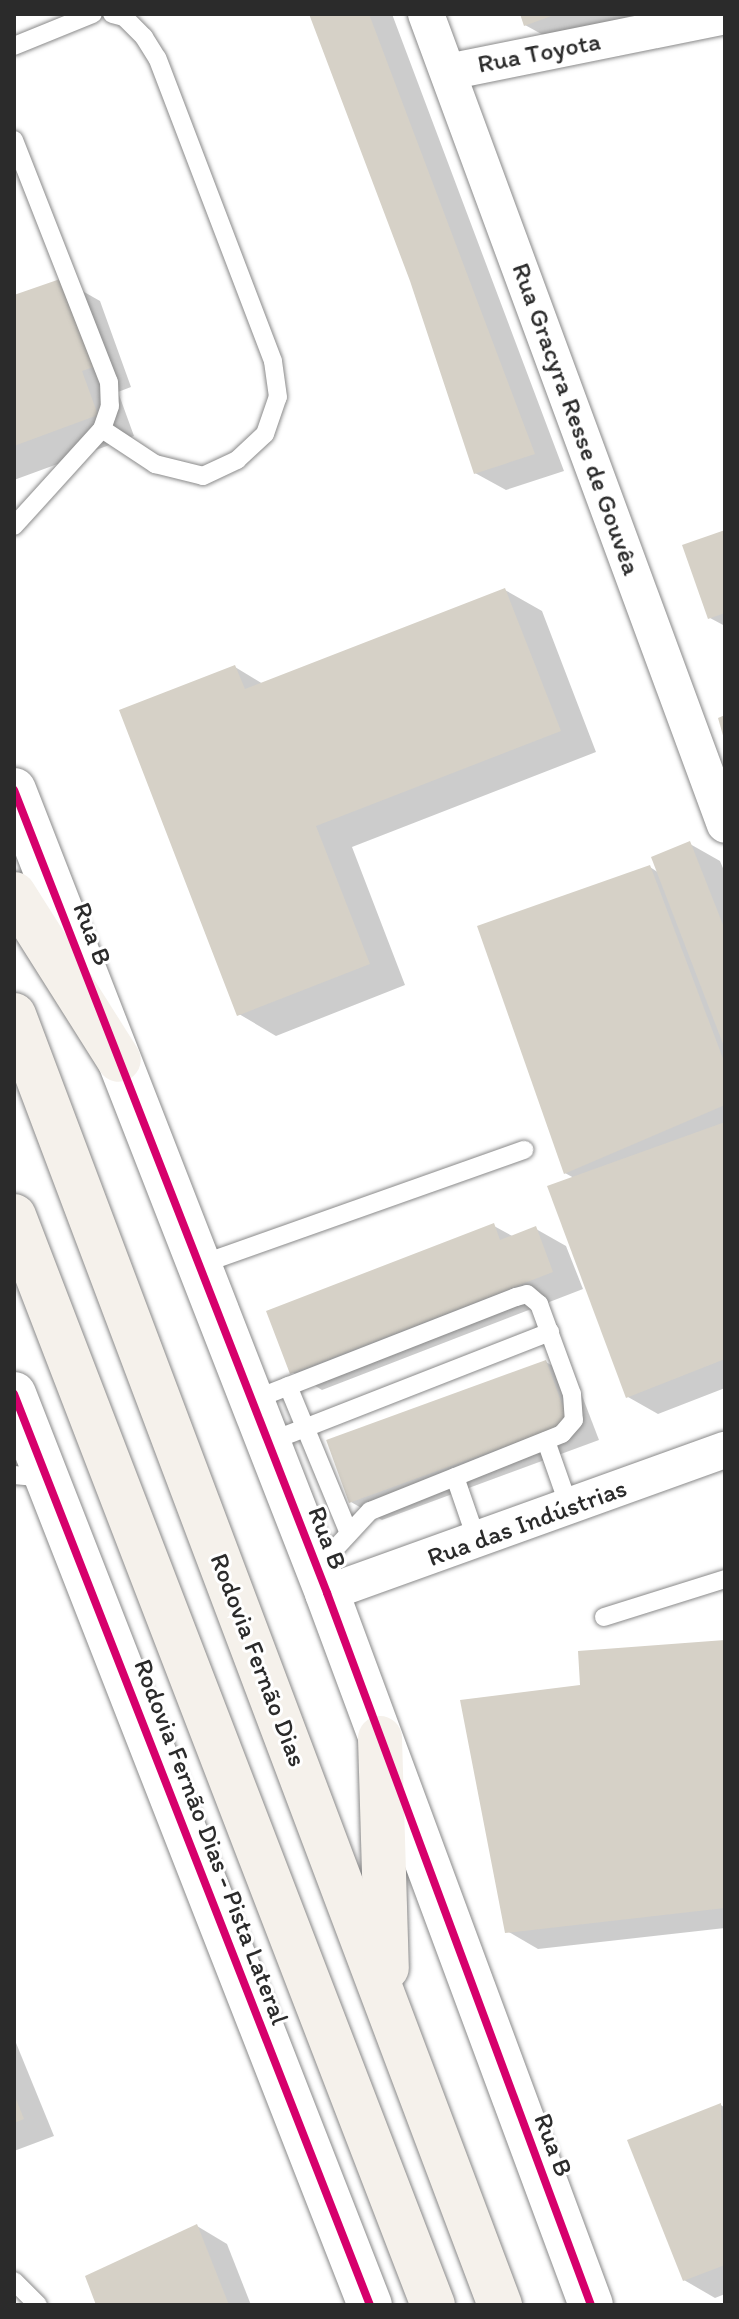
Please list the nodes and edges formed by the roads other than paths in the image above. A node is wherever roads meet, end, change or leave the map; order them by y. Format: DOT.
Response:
graph roads {
  1 [pos="93,14"];
  2 [pos="112,14"];
  3 [pos="426,14"];
  4 [pos="725,16"];
  5 [pos="14,46"];
  6 [pos="448,72"];
  7 [pos="14,140"];
  8 [pos="102,429"];
  9 [pos="14,526"];
  10 [pos="14,790"];
  11 [pos="725,825"];
  12 [pos="14,894"];
  13 [pos="14,1015"];
  14 [pos="119,1060"];
  15 [pos="524,1150"];
  16 [pos="14,1216"];
  17 [pos="202,1264"];
  18 [pos="550,1332"];
  19 [pos="270,1393"];
  20 [pos="14,1394"];
  21 [pos="287,1435"];
  22 [pos="546,1441"];
  23 [pos="725,1450"];
  24 [pos="30,1477"];
  25 [pos="455,1477"];
  26 [pos="570,1509"];
  27 [pos="349,1533"];
  28 [pos="477,1541"];
  29 [pos="725,1579"];
  30 [pos="322,1581"];
  31 [pos="604,1617"];
  32 [pos="380,1738"];
  33 [pos="388,2002"];
  34 [pos="14,2281"];
  35 [pos="38,2305"];
  36 [pos="370,2305"];
  37 [pos="433,2305"];
  38 [pos="500,2305"];
  39 [pos="591,2305"];
  1 -- 5 [label="lane"];
  2 -- 8 [label="lane"];
  3 -- 6 [label="street, Rua Gracyra Resse de Gouvêa"];
  4 -- 6 [label="street, Rua Toyota"];
  6 -- 11 [label="street, Rua Gracyra Resse de Gouvêa"];
  7 -- 8 [label="lane"];
  8 -- 9 [label="lane"];
  10 -- 14 [label="street, Rua B"];
  12 -- 14 [label="highway"];
  13 -- 33 [label="highway, Rodovia Fernão Dias"];
  14 -- 17 [label="street, Rua B"];
  15 -- 17 [label="lane"];
  16 -- 37 [label="highway"];
  17 -- 19 [label="street, Rua B"];
  18 -- 19 [label="lane"];
  18 -- 21 [label="lane"];
  18 -- 22 [label="lane"];
  19 -- 21 [label="street, Rua B"];
  20 -- 24 [label="street, Rodovia Fernão Dias - Pista Lateral"];
  21 -- 27 [label="lane"];
  21 -- 30 [label="street, Rua B"];
  22 -- 25 [label="lane"];
  22 -- 26 [label="lane"];
  23 -- 26 [label="street, Rua das Indústrias"];
  24 -- 36 [label="street, Rodovia Fernão Dias - Pista Lateral"];
  25 -- 27 [label="lane"];
  25 -- 28 [label="lane"];
  26 -- 28 [label="street, Rua das Indústrias"];
  27 -- 30 [label="lane"];
  28 -- 30 [label="street, Rua das Indústrias"];
  29 -- 31 [label="lane"];
  30 -- 32 [label="street, Rua B"];
  32 -- 33 [label="highway"];
  32 -- 39 [label="street, Rua B"];
  33 -- 38 [label="highway, Rodovia Fernão Dias"];
  34 -- 35 [label="lane"];
}
